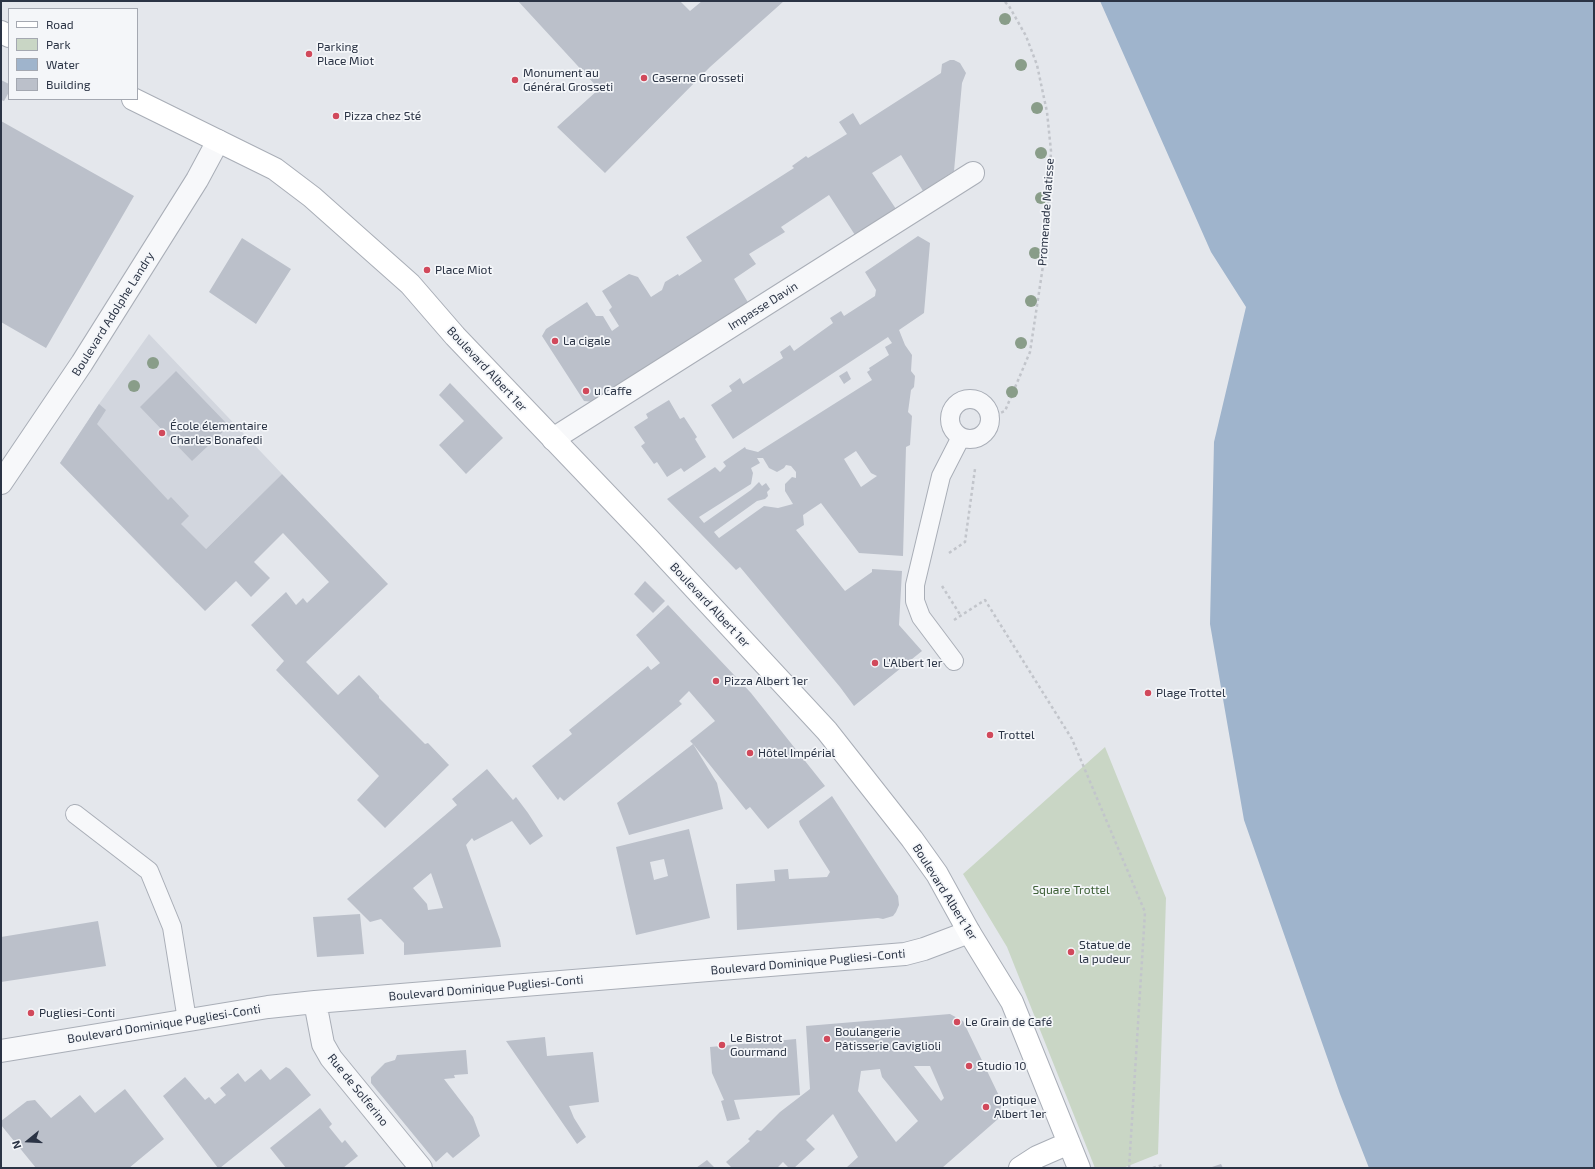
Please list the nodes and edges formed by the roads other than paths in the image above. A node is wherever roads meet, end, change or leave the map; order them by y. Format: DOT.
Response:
graph roads {
  1 [pos="135,100"];
  2 [pos="218,141"];
  3 [pos="974,173"];
  4 [pos="968,437"];
  5 [pos="553,439"];
  6 [pos="1,483"];
  7 [pos="954,660"];
  8 [pos="75,814"];
  9 [pos="969,932"];
  10 [pos="315,1002"];
  11 [pos="187,1020"];
  12 [pos="1,1050"];
  13 [pos="1069,1143"];
  14 [pos="421,1168"];
  15 [pos="1020,1168"];
  16 [pos="1079,1168"];
  1 -- 2 [label="main road, Boulevard Albert 1er"];
  2 -- 5 [label="main road, Boulevard Albert 1er"];
  2 -- 6 [label="street, Boulevard Adolphe Landry"];
  3 -- 5 [label="street, Impasse Davin"];
  4 -- 4 [label="lane"];
  4 -- 7 [label="lane"];
  5 -- 9 [label="main road, Boulevard Albert 1er"];
  8 -- 11 [label="lane"];
  9 -- 10 [label="street, Boulevard Dominique Pugliesi-Conti"];
  9 -- 13 [label="main road, Boulevard Albert 1er"];
  10 -- 11 [label="street, Boulevard Dominique Pugliesi-Conti"];
  10 -- 14 [label="street, Rue de Solferino"];
  11 -- 12 [label="street, Boulevard Dominique Pugliesi-Conti"];
  13 -- 15 [label="main road"];
  13 -- 16 [label="main road, Boulevard Albert 1er"];
}
